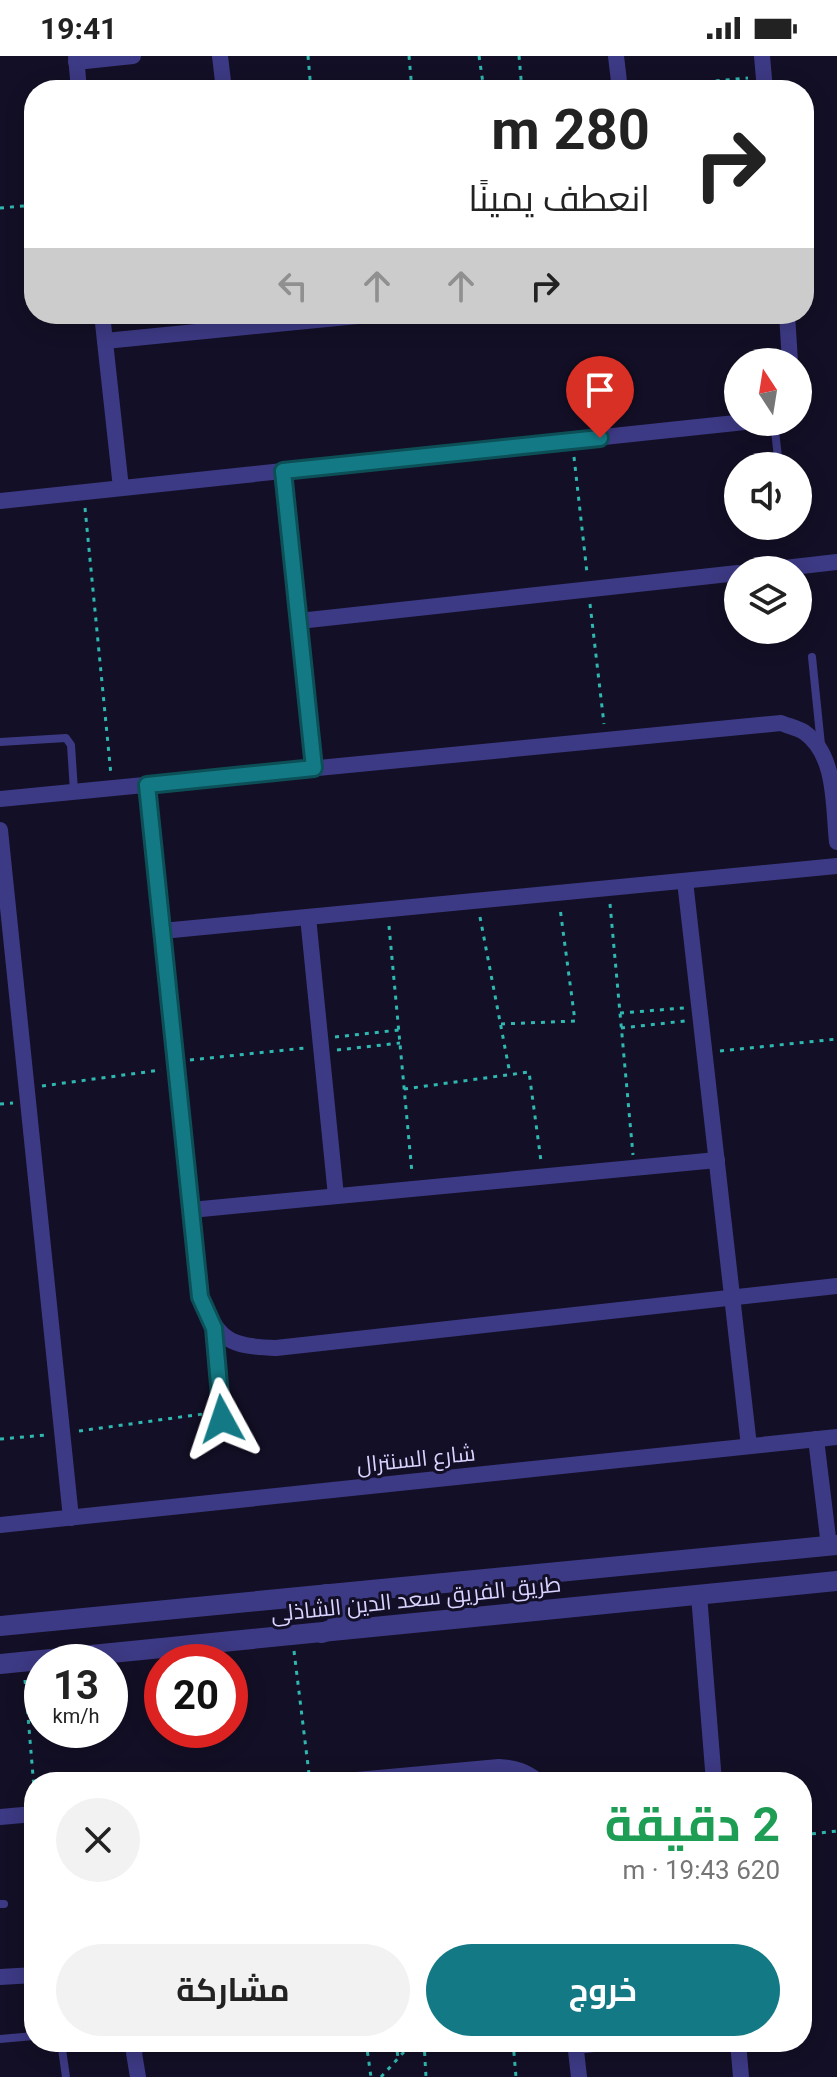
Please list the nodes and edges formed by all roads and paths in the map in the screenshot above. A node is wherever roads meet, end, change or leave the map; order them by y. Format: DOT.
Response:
graph roads {
  1 [pos="133,56"];
  2 [pos="220,56"];
  3 [pos="308,56"];
  4 [pos="409,56"];
  5 [pos="479,56"];
  6 [pos="519,56"];
  7 [pos="616,56"];
  8 [pos="762,56"];
  9 [pos="76,59"];
  10 [pos="78,80"];
  11 [pos="223,80"];
  12 [pos="310,80"];
  13 [pos="411,80"];
  14 [pos="483,80"];
  15 [pos="521,80"];
  16 [pos="619,80"];
  17 [pos="764,80"];
  18 [pos="24,206"];
  19 [pos="0,208"];
  20 [pos="103,324"];
  21 [pos="221,324"];
  22 [pos="788,324"];
  23 [pos="105,341"];
  24 [pos="789,348"];
  25 [pos="724,424"];
  26 [pos="283,471"];
  27 [pos="121,488"];
  28 [pos="83,492"];
  29 [pos="0,501"];
  30 [pos="837,562"];
  31 [pos="812,565"];
  32 [pos="724,575"];
  33 [pos="299,621"];
  34 [pos="812,657"];
  35 [pos="0,742"];
  36 [pos="821,750"];
  37 [pos="314,768"];
  38 [pos="147,785"];
  39 [pos="112,788"];
  40 [pos="74,792"];
  41 [pos="0,799"];
  42 [pos="0,830"];
  43 [pos="837,842"];
  44 [pos="837,866"];
  45 [pos="685,881"];
  46 [pos="608,888"];
  47 [pos="559,893"];
  48 [pos="477,901"];
  49 [pos="387,909"];
  50 [pos="308,917"];
  51 [pos="162,931"];
  52 [pos="620,1013"];
  53 [pos="700,1013"];
  54 [pos="501,1024"];
  55 [pos="621,1028"];
  56 [pos="399,1030"];
  57 [pos="837,1039"];
  58 [pos="400,1043"];
  59 [pos="321,1045"];
  60 [pos="705,1053"];
  61 [pos="176,1065"];
  62 [pos="510,1074"];
  63 [pos="27,1088"];
  64 [pos="404,1089"];
  65 [pos="717,1160"];
  66 [pos="635,1168"];
  67 [pos="543,1177"];
  68 [pos="414,1189"];
  69 [pos="336,1196"];
  70 [pos="191,1210"];
  71 [pos="837,1286"];
  72 [pos="732,1297"];
  73 [pos="214,1328"];
  74 [pos="222,1415"];
  75 [pos="63,1433"];
  76 [pos="837,1437"];
  77 [pos="0,1439"];
  78 [pos="816,1439"];
  79 [pos="749,1446"];
  80 [pos="71,1518"];
  81 [pos="0,1525"];
  82 [pos="833,1545"];
  83 [pos="837,1581"];
  84 [pos="393,1588"];
  85 [pos="326,1594"];
  86 [pos="699,1595"];
  87 [pos="0,1626"];
  88 [pos="393,1626"];
  89 [pos="322,1633"];
  90 [pos="292,1636"];
  91 [pos="128,1652"];
  92 [pos="24,1662"];
  93 [pos="0,1664"];
  94 [pos="31,1748"];
  95 [pos="33,1772"];
  96 [pos="309,1772"];
  97 [pos="444,1772"];
  98 [pos="526,1772"];
  99 [pos="713,1772"];
  100 [pos="24,1815"];
  101 [pos="0,1817"];
  102 [pos="837,1831"];
  103 [pos="812,1834"];
  104 [pos="24,1976"];
  105 [pos="0,1977"];
  106 [pos="24,2037"];
  107 [pos="0,2039"];
  108 [pos="62,2052"];
  109 [pos="134,2052"];
  110 [pos="367,2052"];
  111 [pos="397,2052"];
  112 [pos="404,2052"];
  113 [pos="425,2052"];
  114 [pos="514,2052"];
  115 [pos="576,2052"];
  116 [pos="739,2052"];
  117 [pos="398,2059"];
  118 [pos="66,2077"];
  119 [pos="138,2077"];
  120 [pos="371,2077"];
  121 [pos="381,2077"];
  122 [pos="426,2077"];
  123 [pos="516,2077"];
  124 [pos="579,2077"];
  125 [pos="741,2077"];
  1 -- 9 [label="street"];
  2 -- 11 [label="street"];
  3 -- 12 [label="path"];
  4 -- 13 [label="path"];
  5 -- 14 [label="path"];
  6 -- 15 [label="path"];
  7 -- 16 [label="street"];
  8 -- 17 [label="street"];
  9 -- 10 [label="street"];
  18 -- 19 [label="path"];
  20 -- 23 [label="street"];
  21 -- 23 [label="street"];
  22 -- 24 [label="street"];
  23 -- 27 [label="street"];
  25 -- 26 [label="street"];
  26 -- 27 [label="street"];
  26 -- 33 [label="street"];
  27 -- 28 [label="street"];
  28 -- 29 [label="street"];
  28 -- 39 [label="path"];
  30 -- 31 [label="street"];
  32 -- 33 [label="street"];
  33 -- 37 [label="street"];
  34 -- 36 [label="lane"];
  35 -- 40 [label="lane"];
  36 -- 37 [label="street"];
  36 -- 43 [label="street"];
  37 -- 38 [label="street"];
  38 -- 39 [label="street"];
  38 -- 51 [label="street"];
  39 -- 40 [label="street"];
  40 -- 41 [label="street"];
  42 -- 63 [label="street"];
  44 -- 45 [label="street"];
  45 -- 46 [label="street"];
  45 -- 53 [label="street"];
  46 -- 47 [label="street"];
  46 -- 52 [label="path"];
  47 -- 48 [label="street"];
  47 -- 54 [label="path"];
  48 -- 49 [label="street"];
  48 -- 54 [label="path"];
  49 -- 50 [label="street"];
  49 -- 56 [label="path"];
  50 -- 51 [label="street"];
  50 -- 59 [label="street"];
  51 -- 61 [label="street"];
  52 -- 53 [label="path"];
  52 -- 55 [label="path"];
  53 -- 55 [label="path"];
  53 -- 60 [label="street"];
  54 -- 62 [label="path"];
  55 -- 66 [label="path"];
  56 -- 58 [label="path"];
  56 -- 59 [label="path"];
  57 -- 60 [label="path"];
  58 -- 59 [label="path"];
  58 -- 64 [label="path"];
  59 -- 61 [label="path"];
  59 -- 69 [label="street"];
  60 -- 65 [label="street"];
  61 -- 63 [label="path"];
  61 -- 70 [label="street"];
  62 -- 64 [label="path"];
  62 -- 67 [label="path"];
  63 -- 75 [label="street"];
  64 -- 68 [label="path"];
  65 -- 66 [label="street"];
  65 -- 72 [label="street"];
  66 -- 67 [label="street"];
  67 -- 68 [label="street"];
  68 -- 69 [label="street"];
  69 -- 70 [label="street"];
  70 -- 73 [label="street"];
  71 -- 72 [label="street"];
  72 -- 73 [label="street"];
  72 -- 79 [label="street"];
  73 -- 74 [label="lane"];
  74 -- 75 [label="path"];
  75 -- 77 [label="path"];
  75 -- 80 [label="street"];
  76 -- 78 [label="street, شارع السنترال"];
  78 -- 79 [label="street, شارع السنترال"];
  78 -- 82 [label="street"];
  79 -- 80 [label="street, شارع السنترال"];
  80 -- 81 [label="street, شارع السنترال"];
  82 -- 84 [label="street, طريق الفريق سعد الدين الشاذلى"];
  83 -- 86 [label="street, طريق الفريق سعد الدين الشاذلى"];
  84 -- 85 [label="street, طريق الفريق سعد الدين الشاذلى"];
  84 -- 88 [label="street"];
  85 -- 87 [label="street, طريق الفريق سعد الدين الشاذلى"];
  85 -- 89 [label="street"];
  86 -- 88 [label="street, طريق الفريق سعد الدين الشاذلى"];
  86 -- 99 [label="street"];
  88 -- 89 [label="street, طريق الفريق سعد الدين الشاذلى"];
  89 -- 90 [label="street, طريق الفريق سعد الدين الشاذلى"];
  90 -- 91 [label="street, طريق الفريق سعد الدين الشاذلى"];
  90 -- 96 [label="path"];
  92 -- 93 [label="street, طريق الفريق سعد الدين الشاذلى"];
  94 -- 95 [label="path"];
  97 -- 98 [label="street"];
  100 -- 101 [label="street"];
  102 -- 103 [label="path"];
  104 -- 105 [label="street"];
  106 -- 107 [label="lane"];
  108 -- 118 [label="lane"];
  109 -- 119 [label="street"];
  110 -- 120 [label="path"];
  111 -- 117 [label="path"];
  112 -- 117 [label="path"];
  113 -- 122 [label="path"];
  114 -- 123 [label="path"];
  115 -- 124 [label="street"];
  116 -- 125 [label="street"];
  117 -- 121 [label="path"];
}
